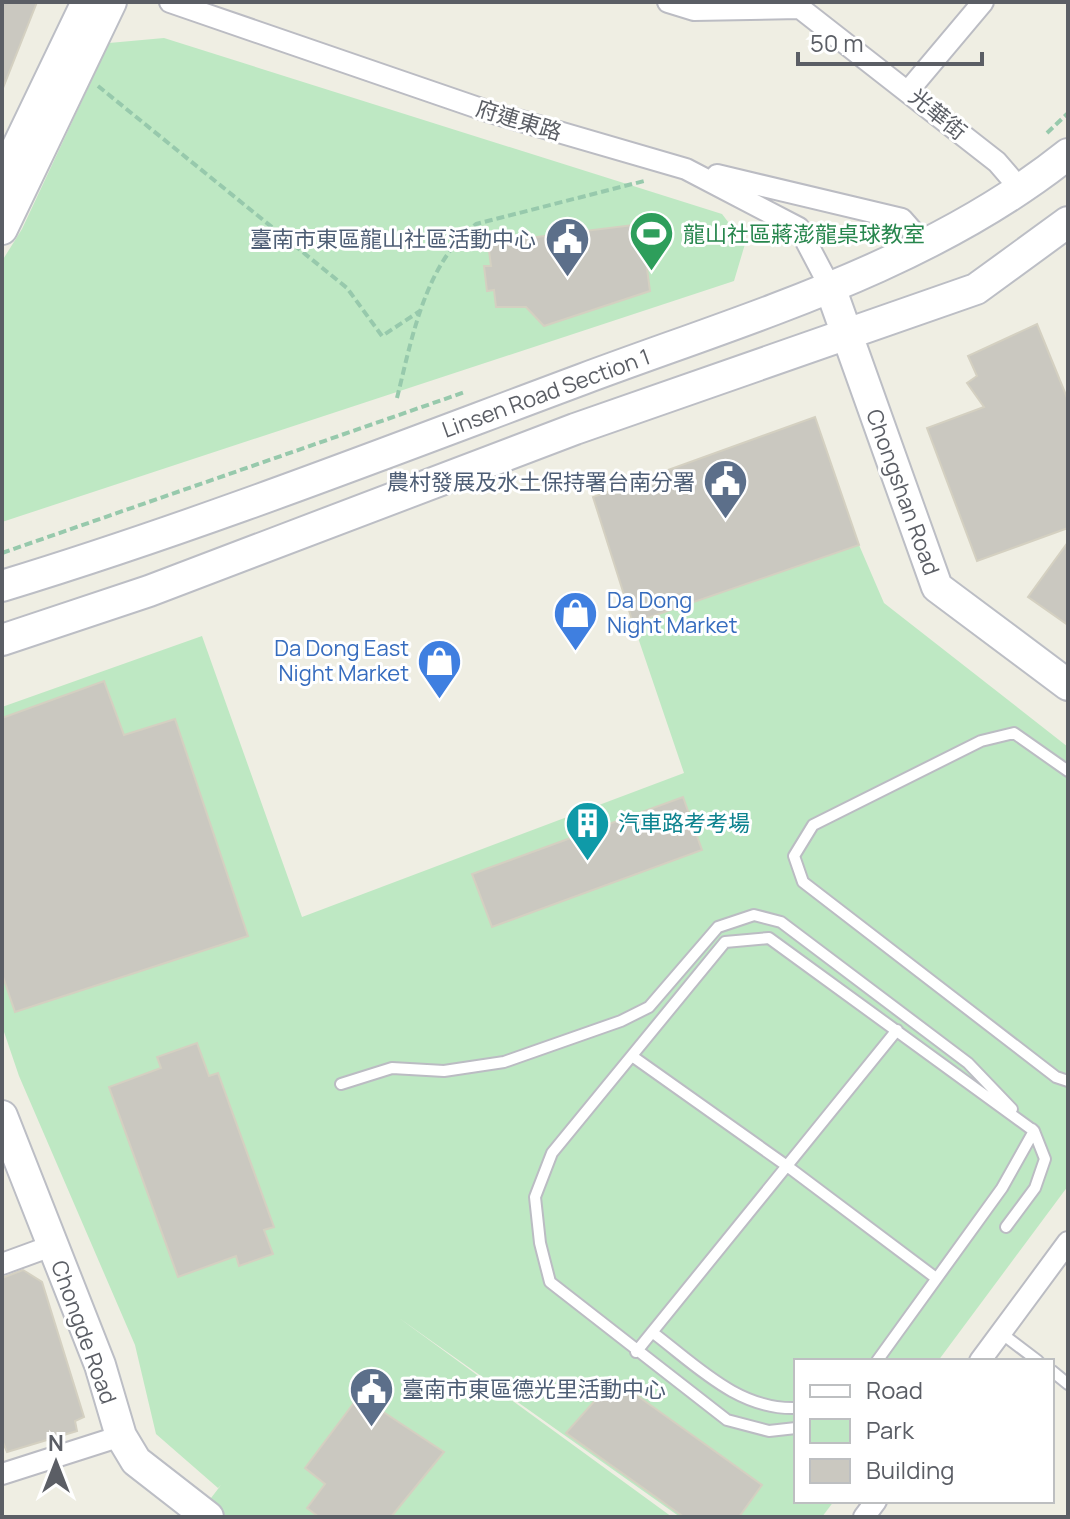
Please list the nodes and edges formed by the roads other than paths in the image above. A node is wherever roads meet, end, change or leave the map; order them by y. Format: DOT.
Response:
graph roads {
  1 [pos="87,2"];
  2 [pos="111,2"];
  3 [pos="170,2"];
  4 [pos="668,2"];
  5 [pos="983,2"];
  6 [pos="909,90"];
  7 [pos="1068,154"];
  8 [pos="686,169"];
  9 [pos="2,179"];
  10 [pos="1022,191"];
  11 [pos="1068,222"];
  12 [pos="2,229"];
  13 [pos="924,244"];
  14 [pos="830,287"];
  15 [pos="846,331"];
  16 [pos="2,586"];
  17 [pos="2,640"];
  18 [pos="1068,685"];
  19 [pos="1068,771"];
  20 [pos="897,1030"];
  21 [pos="632,1056"];
  22 [pos="1068,1081"];
  23 [pos="341,1084"];
  24 [pos="2,1116"];
  25 [pos="1034,1131"];
  26 [pos="787,1166"];
  27 [pos="1006,1227"];
  28 [pos="1068,1242"];
  29 [pos="54,1245"];
  30 [pos="2,1264"];
  31 [pos="936,1278"];
  32 [pos="652,1332"];
  33 [pos="1001,1333"];
  34 [pos="636,1352"];
  35 [pos="878,1359"];
  36 [pos="982,1359"];
  37 [pos="1035,1359"];
  38 [pos="794,1408"];
  39 [pos="794,1428"];
  40 [pos="121,1436"];
  41 [pos="2,1474"];
  42 [pos="201,1515"];
  1 -- 9 [label="street"];
  2 -- 12 [label="street"];
  3 -- 8 [label="street, 府連東路"];
  4 -- 6 [label="street, 光華街"];
  5 -- 6 [label="street"];
  6 -- 10 [label="street, 光華街"];
  7 -- 10 [label="street, Linsen Road Section 1"];
  8 -- 13 [label="street"];
  8 -- 14 [label="street, 府連東路"];
  10 -- 13 [label="street, Linsen Road Section 1"];
  11 -- 15 [label="street, Linsen Road Section 1"];
  13 -- 14 [label="street, Linsen Road Section 1"];
  14 -- 15 [label="street, Chongshan Road"];
  14 -- 16 [label="street, Linsen Road Section 1"];
  15 -- 17 [label="street, Linsen Road Section 1"];
  15 -- 18 [label="street, Chongshan Road"];
  19 -- 22 [label="lane"];
  20 -- 21 [label="lane"];
  20 -- 25 [label="lane"];
  20 -- 26 [label="lane"];
  21 -- 26 [label="lane"];
  21 -- 34 [label="lane"];
  23 -- 25 [label="lane"];
  24 -- 29 [label="street, Chongde Road"];
  25 -- 27 [label="lane"];
  25 -- 31 [label="lane"];
  26 -- 31 [label="lane"];
  26 -- 32 [label="lane"];
  28 -- 33 [label="street"];
  29 -- 30 [label="street"];
  29 -- 40 [label="street, Chongde Road"];
  31 -- 35 [label="lane"];
  32 -- 34 [label="lane"];
  32 -- 38 [label="lane"];
  33 -- 36 [label="street"];
  33 -- 37 [label="lane"];
  34 -- 39 [label="lane"];
  40 -- 41 [label="street"];
  40 -- 42 [label="street, Chongde Road"];
}
